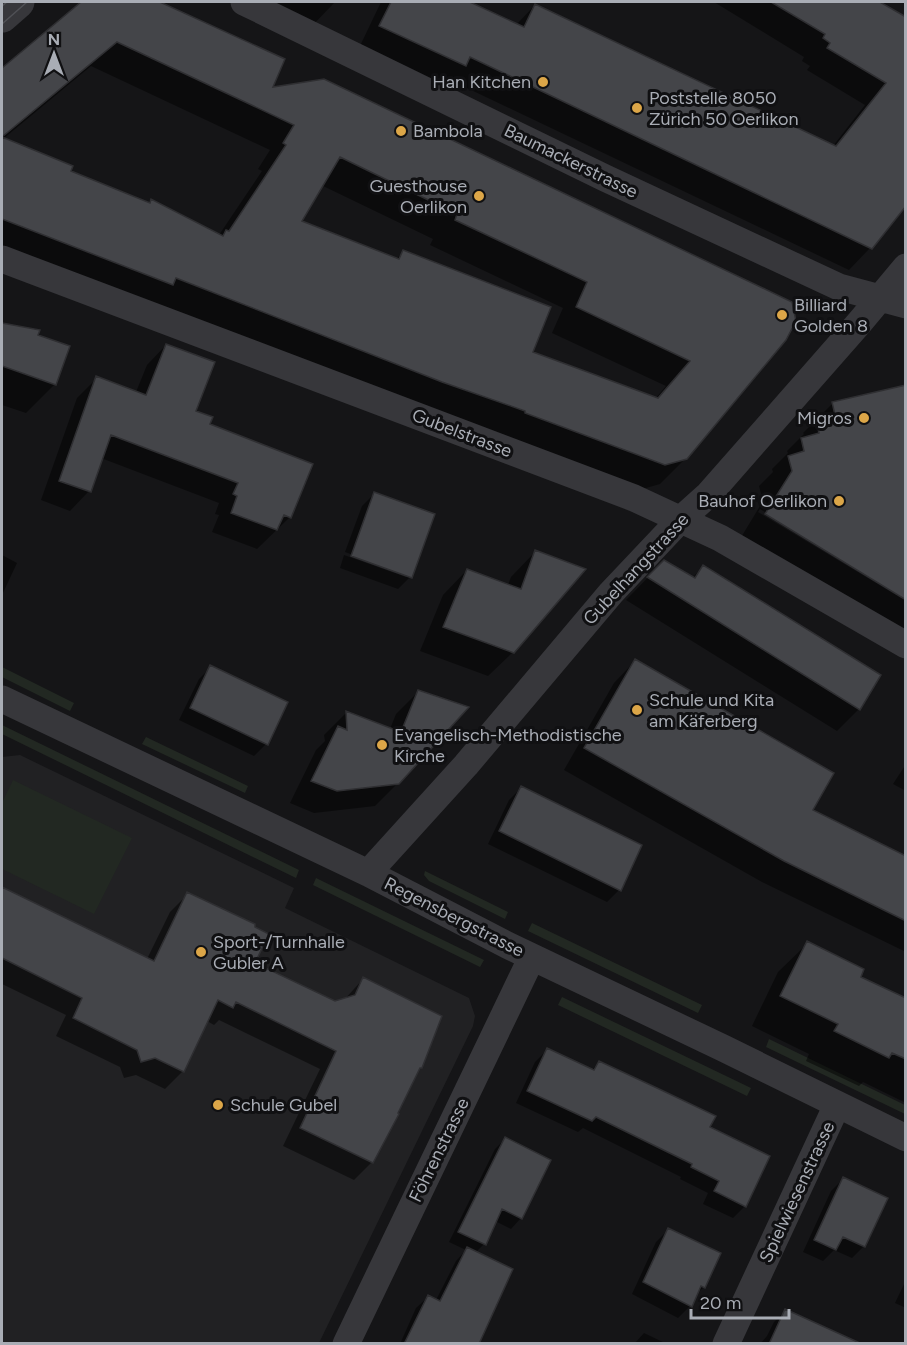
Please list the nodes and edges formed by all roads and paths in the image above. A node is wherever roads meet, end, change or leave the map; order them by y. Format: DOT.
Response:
graph roads {
  1 [pos="18,2"];
  2 [pos="244,2"];
  3 [pos="2,16"];
  4 [pos="2,259"];
  5 [pos="906,267"];
  6 [pos="893,301"];
  7 [pos="680,520"];
  8 [pos="906,645"];
  9 [pos="2,699"];
  10 [pos="368,873"];
  11 [pos="532,957"];
  12 [pos="837,1105"];
  13 [pos="906,1138"];
  14 [pos="346,1344"];
  15 [pos="726,1344"];
  1 -- 3 [label="street"];
  2 -- 6 [label="street, Baumackerstrasse"];
  4 -- 7 [label="street, Gubelstrasse"];
  5 -- 6 [label="street, Gubelhangstrasse"];
  6 -- 7 [label="street, Gubelhangstrasse"];
  7 -- 8 [label="street, Gubelstrasse"];
  7 -- 10 [label="street, Gubelhangstrasse"];
  9 -- 10 [label="street, Regensbergstrasse"];
  10 -- 11 [label="street, Regensbergstrasse"];
  11 -- 12 [label="street, Regensbergstrasse"];
  11 -- 14 [label="street, Föhrenstrasse"];
  12 -- 13 [label="street, Regensbergstrasse"];
  12 -- 15 [label="street, Spielwiesenstrasse"];
}
